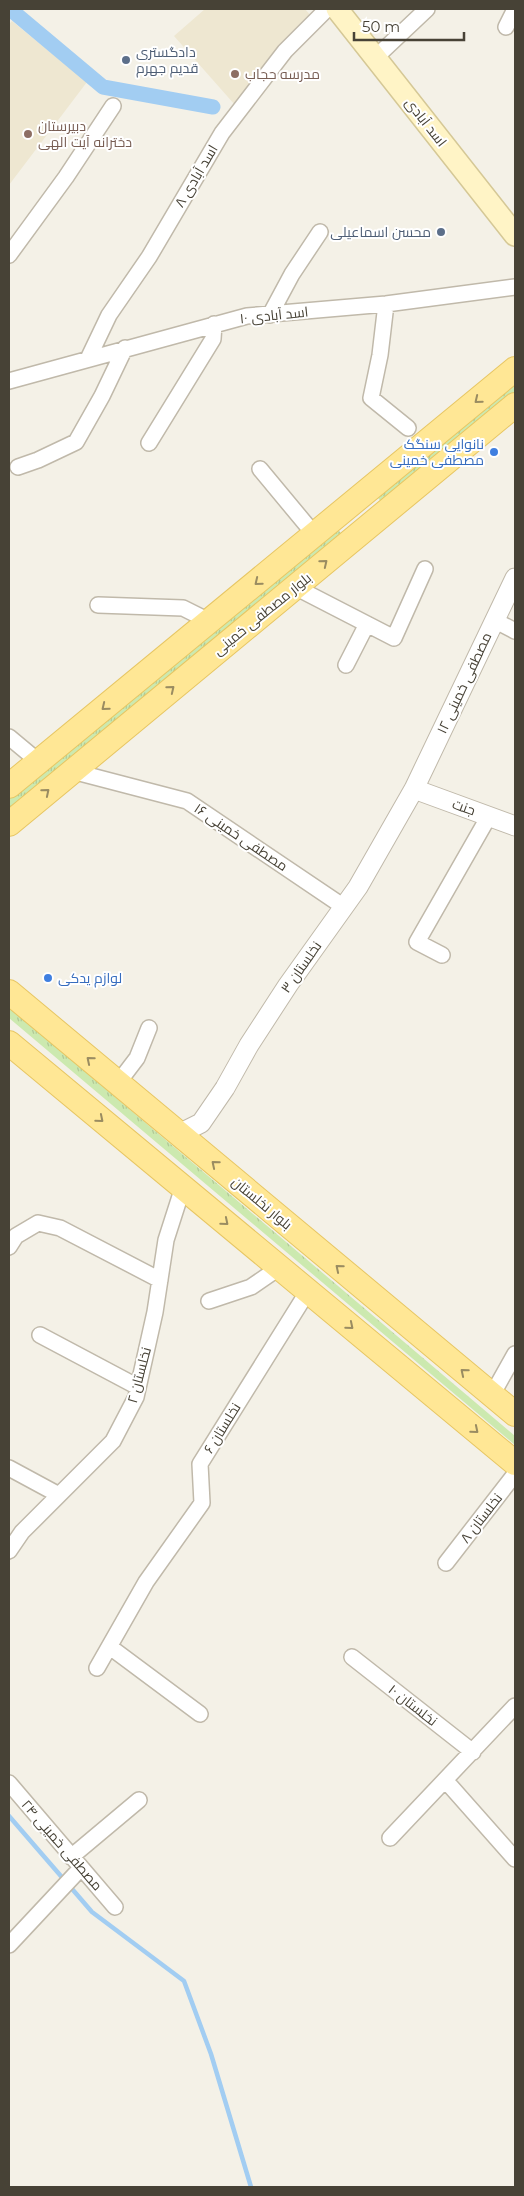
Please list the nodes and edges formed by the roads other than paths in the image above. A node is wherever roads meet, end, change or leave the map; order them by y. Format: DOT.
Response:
graph roads {
  1 [pos="327,9"];
  2 [pos="337,9"];
  3 [pos="427,9"];
  4 [pos="515,9"];
  5 [pos="506,28"];
  6 [pos="376,58"];
  7 [pos="113,106"];
  8 [pos="509,216"];
  9 [pos="320,232"];
  10 [pos="515,235"];
  11 [pos="9,255"];
  12 [pos="515,287"];
  13 [pos="386,304"];
  14 [pos="270,314"];
  15 [pos="214,324"];
  16 [pos="125,348"];
  17 [pos="88,360"];
  18 [pos="515,369"];
  19 [pos="9,381"];
  20 [pos="515,405"];
  21 [pos="408,428"];
  22 [pos="150,443"];
  23 [pos="18,467"];
  24 [pos="260,469"];
  25 [pos="347,508"];
  26 [pos="364,530"];
  27 [pos="314,534"];
  28 [pos="426,569"];
  29 [pos="515,578"];
  30 [pos="295,586"];
  31 [pos="98,605"];
  32 [pos="494,620"];
  33 [pos="210,621"];
  34 [pos="367,624"];
  35 [pos="515,631"];
  36 [pos="346,665"];
  37 [pos="9,737"];
  38 [pos="39,762"];
  39 [pos="72,771"];
  40 [pos="9,786"];
  41 [pos="414,789"];
  42 [pos="489,816"];
  43 [pos="9,824"];
  44 [pos="515,826"];
  45 [pos="344,907"];
  46 [pos="442,954"];
  47 [pos="9,992"];
  48 [pos="149,1028"];
  49 [pos="9,1043"];
  50 [pos="118,1083"];
  51 [pos="179,1134"];
  52 [pos="183,1187"];
  53 [pos="15,1232"];
  54 [pos="9,1247"];
  55 [pos="280,1267"];
  56 [pos="160,1280"];
  57 [pos="308,1290"];
  58 [pos="209,1301"];
  59 [pos="40,1335"];
  60 [pos="515,1354"];
  61 [pos="138,1387"];
  62 [pos="492,1395"];
  63 [pos="515,1414"];
  64 [pos="515,1463"];
  65 [pos="9,1468"];
  66 [pos="515,1474"];
  67 [pos="59,1495"];
  68 [pos="9,1551"];
  69 [pos="446,1563"];
  70 [pos="110,1647"];
  71 [pos="352,1657"];
  72 [pos="97,1668"];
  73 [pos="515,1706"];
  74 [pos="200,1714"];
  75 [pos="473,1752"];
  76 [pos="446,1780"];
  77 [pos="9,1783"];
  78 [pos="139,1800"];
  79 [pos="390,1838"];
  80 [pos="71,1857"];
  81 [pos="515,1859"];
  82 [pos="81,1868"];
  83 [pos="115,1907"];
  84 [pos="9,1945"];
  1 -- 17 [label="street, اسد آبادی ۸"];
  2 -- 6 [label="main road, اسد آبادی"];
  3 -- 6 [label="street"];
  4 -- 5 [label="street"];
  6 -- 8 [label="main road, اسد آبادی"];
  7 -- 11 [label="street"];
  8 -- 10 [label="main road, اسد آبادی"];
  9 -- 14 [label="street"];
  12 -- 13 [label="street, اسد آبادی ۱۰"];
  13 -- 14 [label="street, اسد آبادی ۱۰"];
  13 -- 21 [label="street"];
  14 -- 15 [label="street, اسد آبادی ۱۰"];
  15 -- 16 [label="street, اسد آبادی ۱۰"];
  15 -- 22 [label="street"];
  16 -- 17 [label="street, اسد آبادی ۱۰"];
  16 -- 23 [label="street"];
  17 -- 19 [label="street, اسد آبادی ۱۰"];
  18 -- 25 [label="main road, بلوار مصطفی خمینی, one-way"];
  20 -- 26 [label="main road, بلوار مصطفی خمینی"];
  24 -- 27 [label="street"];
  25 -- 26 [label="main road"];
  25 -- 27 [label="main road, بلوار مصطفی خمینی"];
  30 -- 26 [label="main road, بلوار مصطفی خمینی, one-way"];
  27 -- 33 [label="main road, بلوار مصطفی خمینی, one-way"];
  28 -- 34 [label="street"];
  29 -- 32 [label="street, مصطفی خمینی ۱۲"];
  30 -- 34 [label="street"];
  39 -- 30 [label="main road, بلوار مصطفی خمینی, one-way"];
  31 -- 33 [label="street"];
  32 -- 35 [label="street"];
  32 -- 41 [label="street, مصطفی خمینی ۱۲"];
  33 -- 38 [label="main road, بلوار مصطفی خمینی, one-way"];
  34 -- 36 [label="street"];
  37 -- 38 [label="street"];
  38 -- 40 [label="main road, بلوار مصطفی خمینی"];
  43 -- 39 [label="main road, بلوار مصطفی خمینی, one-way"];
  39 -- 45 [label="street, مصطفی خمینی ۱۶"];
  41 -- 42 [label="street, جنت"];
  41 -- 45 [label="street, نخلستان ۳"];
  42 -- 44 [label="street, جنت"];
  42 -- 46 [label="street"];
  45 -- 51 [label="street, نخلستان ۳"];
  50 -- 47 [label="main road, بلوار نخلستان, one-way"];
  48 -- 50 [label="street"];
  49 -- 52 [label="main road, one-way"];
  50 -- 51 [label="main road, بلوار نخلستان"];
  62 -- 51 [label="main road, بلوار نخلستان, one-way"];
  52 -- 55 [label="main road, one-way"];
  52 -- 56 [label="street, نخلستان ۲"];
  53 -- 54 [label="street"];
  53 -- 56 [label="street"];
  55 -- 57 [label="main road"];
  55 -- 58 [label="street"];
  56 -- 61 [label="street, نخلستان ۲"];
  57 -- 64 [label="main road, one-way"];
  57 -- 70 [label="street, نخلستان ۶"];
  59 -- 61 [label="street"];
  60 -- 62 [label="street"];
  61 -- 67 [label="street, نخلستان ۲"];
  62 -- 63 [label="main road, بلوار نخلستان"];
  65 -- 67 [label="street"];
  66 -- 69 [label="street, نخلستان ۸"];
  67 -- 68 [label="street, نخلستان ۲"];
  70 -- 72 [label="street, نخلستان ۶"];
  70 -- 74 [label="street"];
  71 -- 75 [label="street, نخلستان ۱۰"];
  73 -- 75 [label="street"];
  75 -- 76 [label="street"];
  76 -- 79 [label="street"];
  76 -- 81 [label="street"];
  77 -- 80 [label="street, مصطفی خمینی ۲۴"];
  78 -- 80 [label="street"];
  80 -- 82 [label="street, مصطفی خمینی ۲۴"];
  82 -- 83 [label="street, مصطفی خمینی ۲۴"];
  82 -- 84 [label="street"];
}
